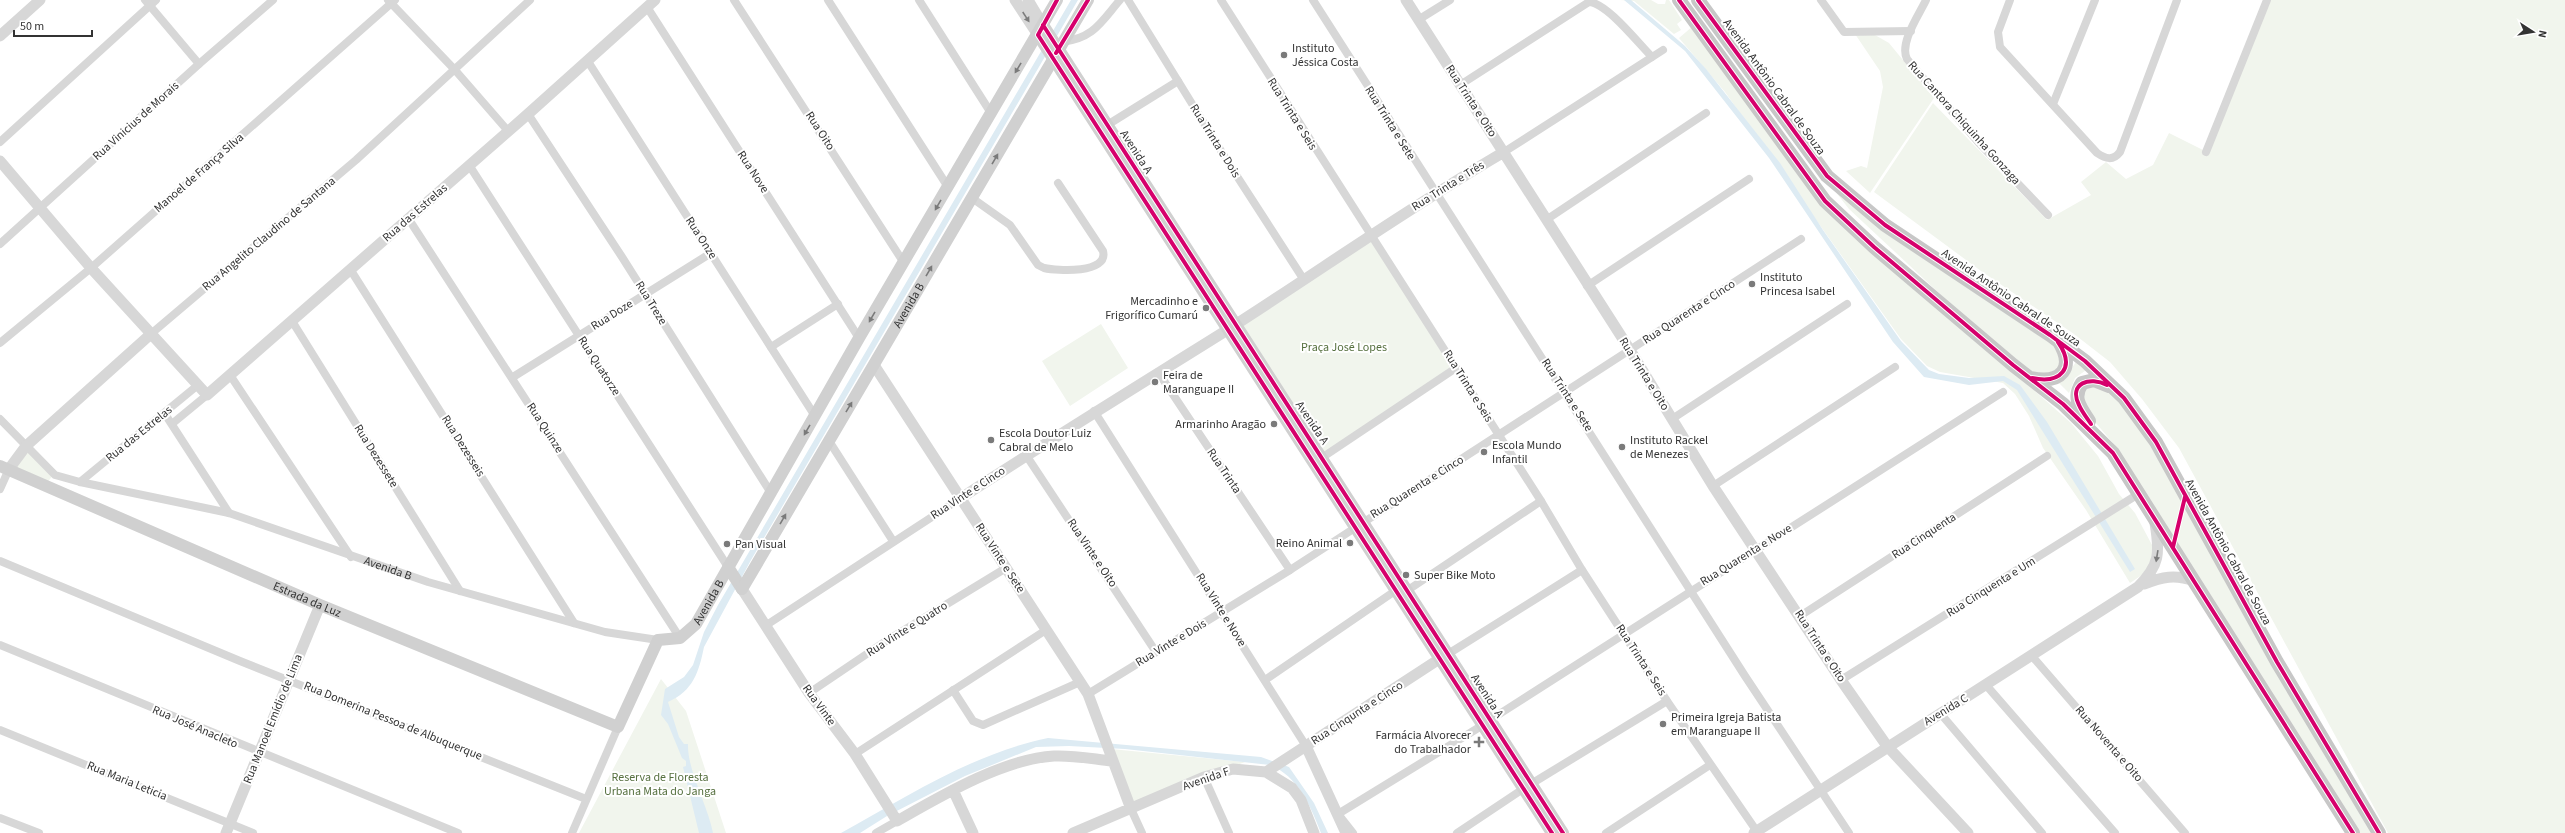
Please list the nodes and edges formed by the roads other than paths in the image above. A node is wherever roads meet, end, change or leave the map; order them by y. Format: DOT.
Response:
graph roads {
  1 [pos="40,0"];
  2 [pos="273,0"];
  3 [pos="530,0"];
  4 [pos="734,0"];
  5 [pos="828,0"];
  6 [pos="918,0"];
  7 [pos="1015,0"];
  8 [pos="1028,0"];
  9 [pos="1057,0"];
  10 [pos="1088,0"];
  11 [pos="1120,0"];
  12 [pos="1128,0"];
  13 [pos="1221,0"];
  14 [pos="1313,0"];
  15 [pos="1406,0"];
  16 [pos="1450,0"];
  17 [pos="1679,0"];
  18 [pos="1698,0"];
  19 [pos="1821,0"];
  20 [pos="1926,0"];
  21 [pos="2010,0"];
  22 [pos="2095,0"];
  23 [pos="2177,0"];
  24 [pos="2267,0"];
  25 [pos="391,1"];
  26 [pos="150,2"];
  27 [pos="651,3"];
  28 [pos="1708,6"];
  29 [pos="1418,20"];
  30 [pos="1041,31"];
  31 [pos="1911,31"];
  32 [pos="0,36"];
  33 [pos="1056,50"];
  34 [pos="1663,50"];
  35 [pos="1652,57"];
  36 [pos="587,60"];
  37 [pos="199,64"];
  38 [pos="455,70"];
  39 [pos="1178,82"];
  40 [pos="1460,85"];
  41 [pos="2053,104"];
  42 [pos="991,113"];
  43 [pos="1706,113"];
  44 [pos="528,114"];
  45 [pos="1103,128"];
  46 [pos="508,131"];
  47 [pos="0,142"];
  48 [pos="1504,152"];
  49 [pos="2206,152"];
  50 [pos="0,161"];
  51 [pos="469,165"];
  52 [pos="1748,179"];
  53 [pos="1058,183"];
  54 [pos="948,187"];
  55 [pos="1435,193"];
  56 [pos="972,198"];
  57 [pos="40,209"];
  58 [pos="2048,215"];
  59 [pos="408,218"];
  60 [pos="1546,220"];
  61 [pos="1372,235"];
  62 [pos="1801,238"];
  63 [pos="0,244"];
  64 [pos="711,253"];
  65 [pos="904,263"];
  66 [pos="91,268"];
  67 [pos="350,269"];
  68 [pos="1304,280"];
  69 [pos="1587,286"];
  70 [pos="645,294"];
  71 [pos="838,304"];
  72 [pos="1847,304"];
  73 [pos="292,321"];
  74 [pos="1231,327"];
  75 [pos="152,333"];
  76 [pos="578,335"];
  77 [pos="860,338"];
  78 [pos="2057,340"];
  79 [pos="0,343"];
  80 [pos="771,347"];
  81 [pos="1630,350"];
  82 [pos="874,365"];
  83 [pos="1895,366"];
  84 [pos="1456,368"];
  85 [pos="1158,372"];
  86 [pos="230,375"];
  87 [pos="513,377"];
  88 [pos="2030,378"];
  89 [pos="198,386"];
  90 [pos="2114,388"];
  91 [pos="1565,392"];
  92 [pos="2003,392"];
  93 [pos="207,395"];
  94 [pos="1094,411"];
  95 [pos="165,414"];
  96 [pos="815,416"];
  97 [pos="0,419"];
  98 [pos="1672,419"];
  99 [pos="173,423"];
  100 [pos="1498,435"];
  101 [pos="2100,438"];
  102 [pos="829,441"];
  103 [pos="26,446"];
  104 [pos="1026,455"];
  105 [pos="2047,456"];
  106 [pos="1323,457"];
  107 [pos="4,468"];
  108 [pos="80,482"];
  109 [pos="1712,486"];
  110 [pos="0,489"];
  111 [pos="771,493"];
  112 [pos="2140,493"];
  113 [pos="960,498"];
  114 [pos="1541,501"];
  115 [pos="229,513"];
  116 [pos="2155,519"];
  117 [pos="1359,524"];
  118 [pos="892,541"];
  119 [pos="1756,549"];
  120 [pos="352,557"];
  121 [pos="0,561"];
  122 [pos="728,568"];
  123 [pos="1006,568"];
  124 [pos="1290,570"];
  125 [pos="1582,570"];
  126 [pos="2194,581"];
  127 [pos="2138,587"];
  128 [pos="741,589"];
  129 [pos="1408,590"];
  130 [pos="1690,590"];
  131 [pos="460,591"];
  132 [pos="1395,591"];
  133 [pos="320,605"];
  134 [pos="1222,612"];
  135 [pos="1800,616"];
  136 [pos="574,623"];
  137 [pos="765,626"];
  138 [pos="1046,630"];
  139 [pos="1625,636"];
  140 [pos="680,638"];
  141 [pos="658,640"];
  142 [pos="0,645"];
  143 [pos="1156,652"];
  144 [pos="1444,656"];
  145 [pos="2032,656"];
  146 [pos="289,680"];
  147 [pos="1265,680"];
  148 [pos="1841,680"];
  149 [pos="1080,682"];
  150 [pos="1986,685"];
  151 [pos="953,690"];
  152 [pos="809,693"];
  153 [pos="1088,694"];
  154 [pos="1667,701"];
  155 [pos="1940,713"];
  156 [pos="1487,723"];
  157 [pos="618,727"];
  158 [pos="0,730"];
  159 [pos="1306,746"];
  160 [pos="1887,746"];
  161 [pos="259,753"];
  162 [pos="855,754"];
  163 [pos="1111,760"];
  164 [pos="1710,765"];
  165 [pos="1269,771"];
  166 [pos="1204,777"];
  167 [pos="1527,786"];
  168 [pos="953,790"];
  169 [pos="1820,790"];
  170 [pos="586,799"];
  171 [pos="1131,809"];
  172 [pos="1338,814"];
  173 [pos="0,818"];
  174 [pos="896,820"];
  175 [pos="228,828"];
  176 [pos="2379,830"];
  177 [pos="1756,832"];
  178 [pos="39,833"];
  179 [pos="253,833"];
  180 [pos="458,833"];
  181 [pos="572,833"];
  182 [pos="876,833"];
  183 [pos="973,833"];
  184 [pos="1073,833"];
  185 [pos="1142,833"];
  186 [pos="1229,833"];
  187 [pos="1314,833"];
  188 [pos="1346,833"];
  189 [pos="1353,833"];
  190 [pos="1457,833"];
  191 [pos="1552,833"];
  192 [pos="1563,833"];
  193 [pos="1606,833"];
  194 [pos="1849,833"];
  195 [pos="1968,833"];
  196 [pos="2042,833"];
  197 [pos="2115,833"];
  198 [pos="2185,833"];
  199 [pos="2353,833"];
  1 -- 32 [label="street"];
  2 -- 37 [label="street, Rua Vinicius de Morais"];
  3 -- 38 [label="street, Rua Angelito Claudino de Santana"];
  4 -- 65 [label="street, Rua Oito"];
  5 -- 54 [label="street"];
  6 -- 42 [label="street"];
  7 -- 30 [label="street, Avenida A, one-way"];
  8 -- 30 [label="street, Avenida A"];
  9 -- 30 [label="main road, Avenida B"];
  10 -- 33 [label="main road, Avenida B"];
  11 -- 33 [label="street"];
  12 -- 39 [label="street, Rua Trinta e Dois"];
  13 -- 61 [label="street, Rua Trinta e Seis"];
  14 -- 55 [label="street, Rua Trinta e Sete"];
  15 -- 29 [label="street, Rua Trinta e Oito"];
  16 -- 29 [label="street"];
  17 -- 88 [label="highway"];
  18 -- 28 [label="highway, Avenida Antônio Cabral de Souza"];
  19 -- 31 [label="street"];
  20 -- 31 [label="street, Rua Cantora Chiquinha Gonzaga"];
  21 -- 41 [label="street"];
  22 -- 41 [label="street"];
  23 -- 41 [label="street"];
  24 -- 49 [label="street"];
  25 -- 38 [label="street"];
  25 -- 66 [label="street, Manoel de França Silva"];
  26 -- 37 [label="street"];
  26 -- 47 [label="street"];
  27 -- 36 [label="street, Rua das Estrelas"];
  27 -- 71 [label="street, Rua Nove"];
  28 -- 78 [label="highway, Avenida Antônio Cabral de Souza"];
  29 -- 40 [label="street, Rua Trinta e Oito"];
  30 -- 33 [label="main road, Avenida A"];
  30 -- 42 [label="main road, Avenida B, one-way"];
  31 -- 58 [label="street, Rua Cantora Chiquinha Gonzaga"];
  33 -- 45 [label="main road, Avenida A"];
  56 -- 33 [label="main road, Avenida B, one-way"];
  34 -- 35 [label="street, Rua Trinta e Três"];
  35 -- 40 [label="street"];
  35 -- 48 [label="street, Rua Trinta e Três"];
  36 -- 44 [label="street, Rua das Estrelas"];
  36 -- 64 [label="street, Rua Onze"];
  37 -- 57 [label="street, Rua Vinicius de Morais"];
  38 -- 46 [label="street"];
  38 -- 75 [label="street, Rua Angelito Claudino de Santana"];
  39 -- 45 [label="street"];
  39 -- 68 [label="street, Rua Trinta e Dois"];
  40 -- 48 [label="street, Rua Trinta e Oito"];
  42 -- 54 [label="main road, Avenida B"];
  43 -- 60 [label="street"];
  44 -- 46 [label="street, Rua das Estrelas"];
  44 -- 70 [label="street, Rua Treze"];
  45 -- 74 [label="main road, Avenida A"];
  46 -- 51 [label="street, Rua das Estrelas"];
  48 -- 55 [label="street, Rua Trinta e Três"];
  48 -- 60 [label="street, Rua Trinta e Oito"];
  50 -- 57 [label="street"];
  51 -- 59 [label="street, Rua das Estrelas"];
  51 -- 76 [label="street, Rua Quatorze"];
  52 -- 69 [label="street"];
  53 -- 56 [label="street"];
  54 -- 65 [label="main road, Avenida B, one-way"];
  55 -- 61 [label="street, Rua Trinta e Três"];
  55 -- 91 [label="street, Rua Trinta e Sete"];
  82 -- 56 [label="main road, Avenida B, one-way"];
  57 -- 63 [label="street, Rua Vinicius de Morais"];
  57 -- 66 [label="street"];
  59 -- 67 [label="street, Rua das Estrelas"];
  59 -- 87 [label="street, Rua Quinze"];
  60 -- 69 [label="street, Rua Trinta e Oito"];
  61 -- 68 [label="street, Rua Trinta e Três"];
  61 -- 84 [label="street, Rua Trinta e Seis"];
  62 -- 81 [label="street, Rua Quarenta e Cinco"];
  64 -- 70 [label="street, Rua Doze"];
  64 -- 80 [label="street, Rua Onze"];
  65 -- 77 [label="main road, Avenida B, one-way"];
  66 -- 75 [label="street"];
  66 -- 79 [label="street, Manoel de França Silva"];
  67 -- 73 [label="street, Rua das Estrelas"];
  67 -- 136 [label="street, Rua Dezesseis"];
  68 -- 74 [label="street, Rua Trinta e Três"];
  69 -- 81 [label="street, Rua Trinta e Oito"];
  70 -- 76 [label="street, Rua Doze"];
  70 -- 111 [label="street, Rua Treze"];
  71 -- 77 [label="street, Rua Nove"];
  71 -- 80 [label="street"];
  72 -- 98 [label="street"];
  73 -- 86 [label="street, Rua das Estrelas"];
  73 -- 131 [label="street, Rua Dezessete"];
  74 -- 85 [label="street, Rua Vinte e Cinco"];
  74 -- 106 [label="main road, Avenida A"];
  74 -- 117 [label="main road, Avenida A"];
  75 -- 89 [label="street"];
  75 -- 103 [label="street, Rua Angelito Claudino de Santana"];
  76 -- 87 [label="street, Rua Doze"];
  76 -- 122 [label="street, Rua Quatorze"];
  77 -- 96 [label="main road, Avenida B"];
  78 -- 88 [label="highway"];
  78 -- 90 [label="highway, Avenida Antônio Cabral de Souza"];
  80 -- 96 [label="street, Rua Onze"];
  81 -- 91 [label="street, Rua Quarenta e Cinco"];
  81 -- 98 [label="street, Rua Trinta e Oito"];
  102 -- 82 [label="main road, Avenida B, one-way"];
  82 -- 113 [label="street, Rua Vinte e Sete"];
  83 -- 109 [label="street"];
  84 -- 100 [label="street, Rua Trinta e Seis"];
  84 -- 106 [label="street"];
  85 -- 94 [label="street, Rua Vinte e Cinco"];
  85 -- 124 [label="street, Rua Trinta"];
  86 -- 93 [label="street, Rua das Estrelas"];
  86 -- 120 [label="street"];
  87 -- 140 [label="street, Rua Quinze"];
  88 -- 101 [label="highway"];
  89 -- 93 [label="street"];
  89 -- 95 [label="street, Rua das Estrelas"];
  90 -- 101 [label="highway"];
  90 -- 176 [label="highway, Avenida Antônio Cabral de Souza"];
  91 -- 100 [label="street, Rua Quarenta e Cinco"];
  91 -- 130 [label="street, Rua Trinta e Sete"];
  92 -- 119 [label="street, Rua Quarenta e Nove"];
  93 -- 99 [label="street, Rua das Estrelas"];
  94 -- 104 [label="street, Rua Vinte e Cinco"];
  94 -- 134 [label="street, Rua Vinte e Nove"];
  95 -- 99 [label="street"];
  95 -- 108 [label="street, Rua das Estrelas"];
  96 -- 111 [label="main road, Avenida B, one-way"];
  97 -- 103 [label="street, Avenida B"];
  98 -- 109 [label="street, Rua Trinta e Oito"];
  99 -- 115 [label="street"];
  100 -- 114 [label="street, Rua Trinta e Seis"];
  100 -- 117 [label="street, Rua Quarenta e Cinco"];
  101 -- 112 [label="highway"];
  102 -- 118 [label="street"];
  128 -- 102 [label="main road, Avenida B, one-way"];
  103 -- 107 [label="street, Rua Angelito Claudino de Santana"];
  103 -- 108 [label="street, Avenida B"];
  104 -- 113 [label="street, Rua Vinte e Cinco"];
  104 -- 143 [label="street, Rua Vinte e Oito"];
  105 -- 135 [label="street, Rua Cinquenta"];
  106 -- 117 [label="main road, Avenida A"];
  107 -- 110 [label="street"];
  107 -- 133 [label="main road, Estrada da Luz"];
  108 -- 115 [label="street, Avenida B"];
  109 -- 119 [label="street, Rua Trinta e Oito"];
  111 -- 122 [label="main road, Avenida B"];
  112 -- 116 [label="highway"];
  112 -- 148 [label="street, Rua Cinquenta e Um"];
  113 -- 118 [label="street, Rua Vinte e Cinco"];
  113 -- 123 [label="street, Rua Vinte e Sete"];
  114 -- 125 [label="street, Rua Trinta e Seis"];
  114 -- 129 [label="street"];
  115 -- 120 [label="street, Avenida B"];
  116 -- 126 [label="highway"];
  116 -- 127 [label="street, one-way"];
  117 -- 124 [label="street, Rua Vinte e Dois"];
  117 -- 129 [label="main road, Avenida A"];
  117 -- 132 [label="main road, Avenida A"];
  118 -- 137 [label="street, Rua Vinte e Cinco"];
  119 -- 130 [label="street, Rua Quarenta e Nove"];
  119 -- 135 [label="street, Rua Trinta e Oito"];
  120 -- 131 [label="street, Avenida B"];
  121 -- 146 [label="street, Rua Domerina Pessoa de Albuquerque"];
  122 -- 128 [label="main road, Avenida B"];
  122 -- 140 [label="main road, Avenida B"];
  123 -- 138 [label="street, Rua Vinte e Sete"];
  123 -- 152 [label="street, Rua Vinte e Quatro"];
  124 -- 134 [label="street, Rua Vinte e Dois"];
  125 -- 139 [label="street, Rua Trinta e Seis"];
  125 -- 144 [label="street"];
  126 -- 127 [label="street"];
  126 -- 199 [label="highway"];
  127 -- 145 [label="street, Avenida C"];
  128 -- 137 [label="street, Rua Vinte"];
  129 -- 144 [label="main road, Avenida A"];
  130 -- 139 [label="street, Rua Quarenta e Nove"];
  130 -- 169 [label="street, Rua Trinta e Sete"];
  131 -- 136 [label="street, Avenida B"];
  132 -- 144 [label="main road, Avenida A"];
  132 -- 147 [label="street"];
  133 -- 146 [label="street, Rua Manoel Emídio de Lima"];
  133 -- 157 [label="main road, Estrada da Luz"];
  134 -- 143 [label="street, Rua Vinte e Dois"];
  134 -- 147 [label="street, Rua Vinte e Nove"];
  135 -- 148 [label="street, Rua Trinta e Oito"];
  136 -- 141 [label="street, Avenida B"];
  137 -- 152 [label="street, Rua Vinte"];
  138 -- 149 [label="street, Rua Vinte e Sete"];
  138 -- 151 [label="street"];
  139 -- 154 [label="street, Rua Trinta e Seis"];
  139 -- 156 [label="street, Rua Quarenta e Nove"];
  140 -- 141 [label="main road, Avenida B"];
  141 -- 157 [label="main road"];
  142 -- 161 [label="street, Rua José Anacleto"];
  143 -- 153 [label="street, Rua Vinte e Dois"];
  144 -- 156 [label="main road, Avenida A"];
  144 -- 159 [label="street, Rua Cinqunta e Cinco"];
  145 -- 150 [label="street, Avenida C"];
  145 -- 198 [label="street, Rua Noventa e Oito"];
  146 -- 161 [label="street, Rua Manoel Emídio de Lima"];
  146 -- 170 [label="street, Rua Domerina Pessoa de Albuquerque"];
  147 -- 159 [label="street, Rua Vinte e Nove"];
  148 -- 160 [label="street, Rua Trinta e Oito"];
  149 -- 151 [label="street"];
  149 -- 153 [label="street, Rua Vinte e Sete"];
  150 -- 155 [label="street, Avenida C"];
  150 -- 197 [label="street"];
  151 -- 162 [label="street"];
  152 -- 162 [label="street, Rua Vinte"];
  153 -- 163 [label="street, Rua Vinte e Sete"];
  154 -- 164 [label="street, Rua Trinta e Seis"];
  154 -- 167 [label="street"];
  155 -- 160 [label="street, Avenida C"];
  155 -- 196 [label="street"];
  156 -- 167 [label="main road, Avenida A"];
  156 -- 172 [label="street, Rua Quarenta e Nove"];
  157 -- 170 [label="street"];
  158 -- 175 [label="street, Rua Maria Leticia"];
  159 -- 165 [label="street, Rua Cinqunta e Cinco"];
  159 -- 172 [label="street, Rua Vinte e Nove"];
  160 -- 169 [label="street, Avenida C"];
  160 -- 195 [label="street, Rua Trinta e Oito"];
  161 -- 175 [label="street, Rua Manoel Emídio de Lima"];
  161 -- 180 [label="street, Rua José Anacleto"];
  162 -- 174 [label="street, Rua Vinte"];
  163 -- 168 [label="street"];
  163 -- 171 [label="street, Rua Vinte e Sete"];
  164 -- 177 [label="street, Rua Trinta e Seis"];
  164 -- 193 [label="street"];
  165 -- 166 [label="street, Avenida F"];
  165 -- 187 [label="street, Avenida F"];
  166 -- 171 [label="street, Avenida F"];
  166 -- 186 [label="street"];
  167 -- 190 [label="street"];
  167 -- 191 [label="main road, Avenida A"];
  167 -- 192 [label="main road, Avenida A"];
  168 -- 174 [label="street"];
  168 -- 183 [label="street"];
  169 -- 177 [label="street, Avenida C"];
  169 -- 194 [label="street, Rua Trinta e Sete"];
  170 -- 181 [label="street"];
  171 -- 184 [label="street, Avenida F"];
  171 -- 185 [label="street"];
  172 -- 188 [label="street, Rua Vinte e Nove"];
  172 -- 189 [label="street"];
  173 -- 178 [label="street"];
  174 -- 182 [label="street"];
  175 -- 179 [label="street, Rua Maria Leticia"];
}
